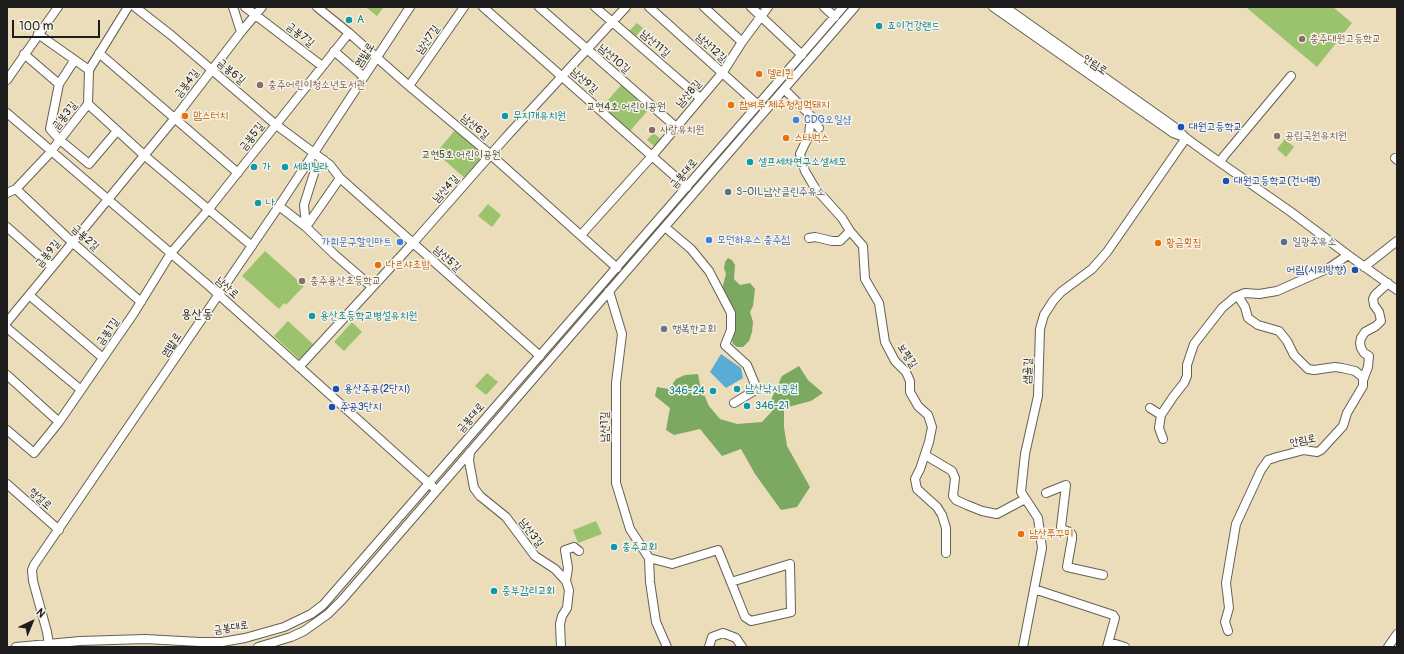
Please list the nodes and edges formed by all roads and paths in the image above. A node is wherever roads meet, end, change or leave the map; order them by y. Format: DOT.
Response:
graph roads {
  1 [pos="58,7"];
  2 [pos="128,7"];
  3 [pos="135,7"];
  4 [pos="232,7"];
  5 [pos="245,7"];
  6 [pos="262,7"];
  7 [pos="317,7"];
  8 [pos="464,7"];
  9 [pos="483,7"];
  10 [pos="538,7"];
  11 [pos="595,7"];
  12 [pos="626,7"];
  13 [pos="649,7"];
  14 [pos="704,7"];
  15 [pos="751,7"];
  16 [pos="768,7"];
  17 [pos="824,7"];
  18 [pos="843,7"];
  19 [pos="855,7"];
  20 [pos="993,7"];
  21 [pos="1005,7"];
  22 [pos="409,8"];
  23 [pos="256,15"];
  24 [pos="761,16"];
  25 [pos="835,17"];
  26 [pos="612,22"];
  27 [pos="241,32"];
  28 [pos="349,33"];
  29 [pos="38,34"];
  30 [pos="742,42"];
  31 [pos="587,50"];
  32 [pos="334,51"];
  33 [pos="99,53"];
  34 [pos="24,54"];
  35 [pos="802,55"];
  36 [pos="377,57"];
  37 [pos="74,61"];
  38 [pos="322,66"];
  39 [pos="88,70"];
  40 [pos="212,70"];
  41 [pos="722,72"];
  42 [pos="562,76"];
  43 [pos="1291,76"];
  44 [pos="364,77"];
  45 [pos="7,80"];
  46 [pos="59,84"];
  47 [pos="409,86"];
  48 [pos="784,88"];
  49 [pos="700,98"];
  50 [pos="88,104"];
  51 [pos="758,105"];
  52 [pos="7,112"];
  53 [pos="811,116"];
  54 [pos="175,118"];
  55 [pos="276,124"];
  56 [pos="676,126"];
  57 [pos="819,128"];
  58 [pos="117,131"];
  59 [pos="1186,138"];
  60 [pos="60,140"];
  61 [pos="51,151"];
  62 [pos="314,153"];
  63 [pos="491,155"];
  64 [pos="144,156"];
  65 [pos="652,156"];
  66 [pos="324,160"];
  67 [pos="1220,162"];
  68 [pos="238,173"];
  69 [pos="340,178"];
  70 [pos="687,187"];
  71 [pos="16,189"];
  72 [pos="7,193"];
  73 [pos="108,200"];
  74 [pos="279,206"];
  75 [pos="208,210"];
  76 [pos="664,226"];
  77 [pos="7,227"];
  78 [pos="306,227"];
  79 [pos="850,231"];
  80 [pos="580,235"];
  81 [pos="809,238"];
  82 [pos="72,242"];
  83 [pos="1397,242"];
  84 [pos="413,243"];
  85 [pos="252,246"];
  86 [pos="171,253"];
  87 [pos="1348,255"];
  88 [pos="52,267"];
  89 [pos="1364,267"];
  90 [pos="617,268"];
  91 [pos="1388,283"];
  92 [pos="372,287"];
  93 [pos="1397,290"];
  94 [pos="609,291"];
  95 [pos="29,295"];
  96 [pos="219,295"];
  97 [pos="1238,296"];
  98 [pos="141,302"];
  99 [pos="7,322"];
  100 [pos="7,328"];
  101 [pos="540,356"];
  102 [pos="103,358"];
  103 [pos="299,367"];
  104 [pos="7,375"];
  105 [pos="1364,378"];
  106 [pos="81,390"];
  107 [pos="734,403"];
  108 [pos="1150,408"];
  109 [pos="1161,414"];
  110 [pos="58,422"];
  111 [pos="7,430"];
  112 [pos="1163,439"];
  113 [pos="470,452"];
  114 [pos="925,455"];
  115 [pos="7,484"];
  116 [pos="429,484"];
  117 [pos="436,490"];
  118 [pos="1046,493"];
  119 [pos="1025,499"];
  120 [pos="59,530"];
  121 [pos="579,551"];
  122 [pos="946,553"];
  123 [pos="649,558"];
  124 [pos="1103,575"];
  125 [pos="566,581"];
  126 [pos="731,582"];
  127 [pos="1034,589"];
  128 [pos="1228,631"];
  129 [pos="1397,634"];
  130 [pos="49,645"];
  131 [pos="1108,645"];
  132 [pos="16,647"];
  133 [pos="258,647"];
  134 [pos="561,647"];
  135 [pos="667,647"];
  136 [pos="709,647"];
  137 [pos="742,647"];
  138 [pos="1023,647"];
  139 [pos="1125,647"];
  140 [pos="1388,647"];
  1 -- 29 [label="street"];
  2 -- 33 [label="street"];
  3 -- 40 [label="street, 금봉6길"];
  4 -- 27 [label="street"];
  5 -- 23 [label="street, 금봉7길"];
  6 -- 23 [label="street, 금봉4길"];
  7 -- 28 [label="street, 남산6길"];
  8 -- 47 [label="street, 남산7길"];
  9 -- 42 [label="street, 남산9길"];
  10 -- 31 [label="street, 남산10길"];
  11 -- 26 [label="street, 남산11길"];
  12 -- 26 [label="street, 남산4길"];
  13 -- 41 [label="street, 남산12길"];
  14 -- 30 [label="street"];
  15 -- 24 [label="street"];
  16 -- 24 [label="street, 남산8길"];
  17 -- 25 [label="street"];
  18 -- 25 [label="street, 금봉대로"];
  19 -- 48 [label="street, 금봉대로"];
  20 -- 59 [label="street, 안림로"];
  21 -- 59 [label="street, 안림로"];
  22 -- 36 [label="street, 염밭로"];
  23 -- 27 [label="street, 금봉4길"];
  23 -- 38 [label="street, 금봉7길"];
  24 -- 30 [label="street, 남산8길"];
  24 -- 35 [label="street"];
  25 -- 35 [label="street, 금봉대로"];
  26 -- 31 [label="street, 남산4길"];
  26 -- 49 [label="street, 남산11길"];
  27 -- 40 [label="street, 금봉4길"];
  28 -- 32 [label="street, 금봉5길"];
  28 -- 36 [label="street, 남산6길"];
  29 -- 34 [label="street"];
  29 -- 37 [label="street"];
  30 -- 41 [label="street, 남산8길"];
  31 -- 42 [label="street, 남산4길"];
  31 -- 56 [label="street, 남산10길"];
  32 -- 38 [label="street, 금봉5길"];
  32 -- 44 [label="street"];
  33 -- 39 [label="street"];
  33 -- 54 [label="street"];
  34 -- 45 [label="street"];
  34 -- 46 [label="street"];
  35 -- 51 [label="street, 금봉대로"];
  36 -- 44 [label="street, 염밭로"];
  36 -- 47 [label="street, 남산6길"];
  37 -- 39 [label="street"];
  37 -- 46 [label="street"];
  38 -- 55 [label="street, 금봉5길"];
  39 -- 50 [label="street, 금봉3길"];
  40 -- 54 [label="street, 금봉4길"];
  40 -- 55 [label="street, 금봉6길"];
  41 -- 49 [label="street, 남산8길"];
  41 -- 51 [label="street, 남산12길"];
  42 -- 63 [label="street, 남산4길"];
  42 -- 65 [label="street, 남산9길"];
  43 -- 67 [label="street"];
  44 -- 62 [label="street, 염밭로"];
  46 -- 60 [label="street"];
  47 -- 63 [label="street, 남산6길"];
  48 -- 53 [label="street"];
  48 -- 76 [label="street, 금봉대로"];
  49 -- 56 [label="street, 남산8길"];
  50 -- 58 [label="street"];
  50 -- 60 [label="street, 금봉3길"];
  51 -- 70 [label="street, 금봉대로"];
  52 -- 61 [label="street, 남산로"];
  53 -- 57 [label="street"];
  53 -- 79 [label="street, 보평길"];
  54 -- 64 [label="street, 금봉4길"];
  54 -- 68 [label="street"];
  55 -- 62 [label="street, 금봉6길"];
  55 -- 68 [label="street, 금봉5길"];
  56 -- 65 [label="street, 남산8길"];
  58 -- 60 [label="street"];
  58 -- 64 [label="street"];
  59 -- 67 [label="street, 안림로"];
  59 -- 119 [label="street, 샘골길"];
  60 -- 61 [label="street, 금봉3길"];
  61 -- 71 [label="street"];
  61 -- 73 [label="street, 남산로"];
  62 -- 66 [label="street, 남산5길"];
  62 -- 74 [label="street, 염밭로"];
  63 -- 80 [label="street, 남산6길"];
  63 -- 84 [label="street, 남산4길"];
  64 -- 73 [label="street, 금봉4길"];
  64 -- 75 [label="street"];
  65 -- 70 [label="street, 남산9길"];
  65 -- 80 [label="street, 남산8길"];
  66 -- 69 [label="street, 남산5길"];
  66 -- 78 [label="street"];
  67 -- 87 [label="street, 안림로"];
  68 -- 75 [label="street, 금봉5길"];
  69 -- 78 [label="street"];
  69 -- 84 [label="street, 남산5길"];
  70 -- 90 [label="street, 금봉대로"];
  71 -- 72 [label="street"];
  71 -- 82 [label="street, 금봉2길"];
  73 -- 82 [label="street, 금봉9길"];
  73 -- 86 [label="street, 남산로"];
  74 -- 78 [label="street"];
  74 -- 85 [label="street, 염밭로"];
  75 -- 85 [label="street"];
  75 -- 86 [label="street, 금봉5길"];
  76 -- 94 [label="street, 금봉대로"];
  76 -- 107 [label="street"];
  77 -- 88 [label="street"];
  78 -- 92 [label="street"];
  79 -- 81 [label="street"];
  79 -- 114 [label="street, 보평길"];
  80 -- 90 [label="street, 남산6길"];
  82 -- 88 [label="street, 금봉9길"];
  82 -- 98 [label="street, 금봉2길"];
  83 -- 89 [label="street"];
  84 -- 92 [label="street, 남산4길"];
  84 -- 101 [label="street, 남산5길"];
  85 -- 96 [label="street, 염밭로"];
  86 -- 96 [label="street, 남산로"];
  86 -- 98 [label="street, 금봉1길"];
  87 -- 89 [label="street, 안림로"];
  87 -- 97 [label="street"];
  88 -- 95 [label="street, 금봉9길"];
  89 -- 91 [label="street, 안림로"];
  90 -- 101 [label="street, 금봉대로"];
  91 -- 93 [label="street, 안림로"];
  91 -- 105 [label="street, 안림로"];
  92 -- 103 [label="street, 남산4길"];
  94 -- 113 [label="street, 금봉대로"];
  94 -- 123 [label="street, 남산1길"];
  95 -- 99 [label="street, 금봉9길"];
  95 -- 102 [label="street"];
  96 -- 103 [label="street, 남산로"];
  96 -- 120 [label="street, 염밭로"];
  97 -- 105 [label="street"];
  97 -- 109 [label="street"];
  98 -- 102 [label="street, 금봉1길"];
  100 -- 106 [label="street"];
  101 -- 116 [label="street, 금봉대로"];
  102 -- 106 [label="street, 금봉1길"];
  103 -- 116 [label="street, 남산로"];
  104 -- 110 [label="street"];
  105 -- 128 [label="street, 안림로"];
  106 -- 110 [label="street, 금봉1길"];
  108 -- 109 [label="street"];
  109 -- 112 [label="street"];
  110 -- 111 [label="street, 금봉1길"];
  113 -- 117 [label="street, 금봉대로"];
  113 -- 125 [label="street, 남산3길"];
  114 -- 119 [label="street"];
  114 -- 122 [label="street, 보평길"];
  115 -- 120 [label="street, 형설로"];
  116 -- 117 [label="street, 남산로"];
  116 -- 130 [label="street, 금봉대로"];
  117 -- 133 [label="street, 금봉대로"];
  118 -- 124 [label="street"];
  119 -- 127 [label="street, 샘골길"];
  120 -- 130 [label="street, 염밭로"];
  121 -- 125 [label="street"];
  123 -- 126 [label="street"];
  123 -- 135 [label="street"];
  125 -- 134 [label="street"];
  126 -- 126 [label="street"];
  127 -- 131 [label="street"];
  127 -- 138 [label="street, 샘골길"];
  129 -- 140 [label="street"];
  130 -- 132 [label="street, 금봉대로"];
  131 -- 139 [label="street"];
  136 -- 137 [label="street"];
}
